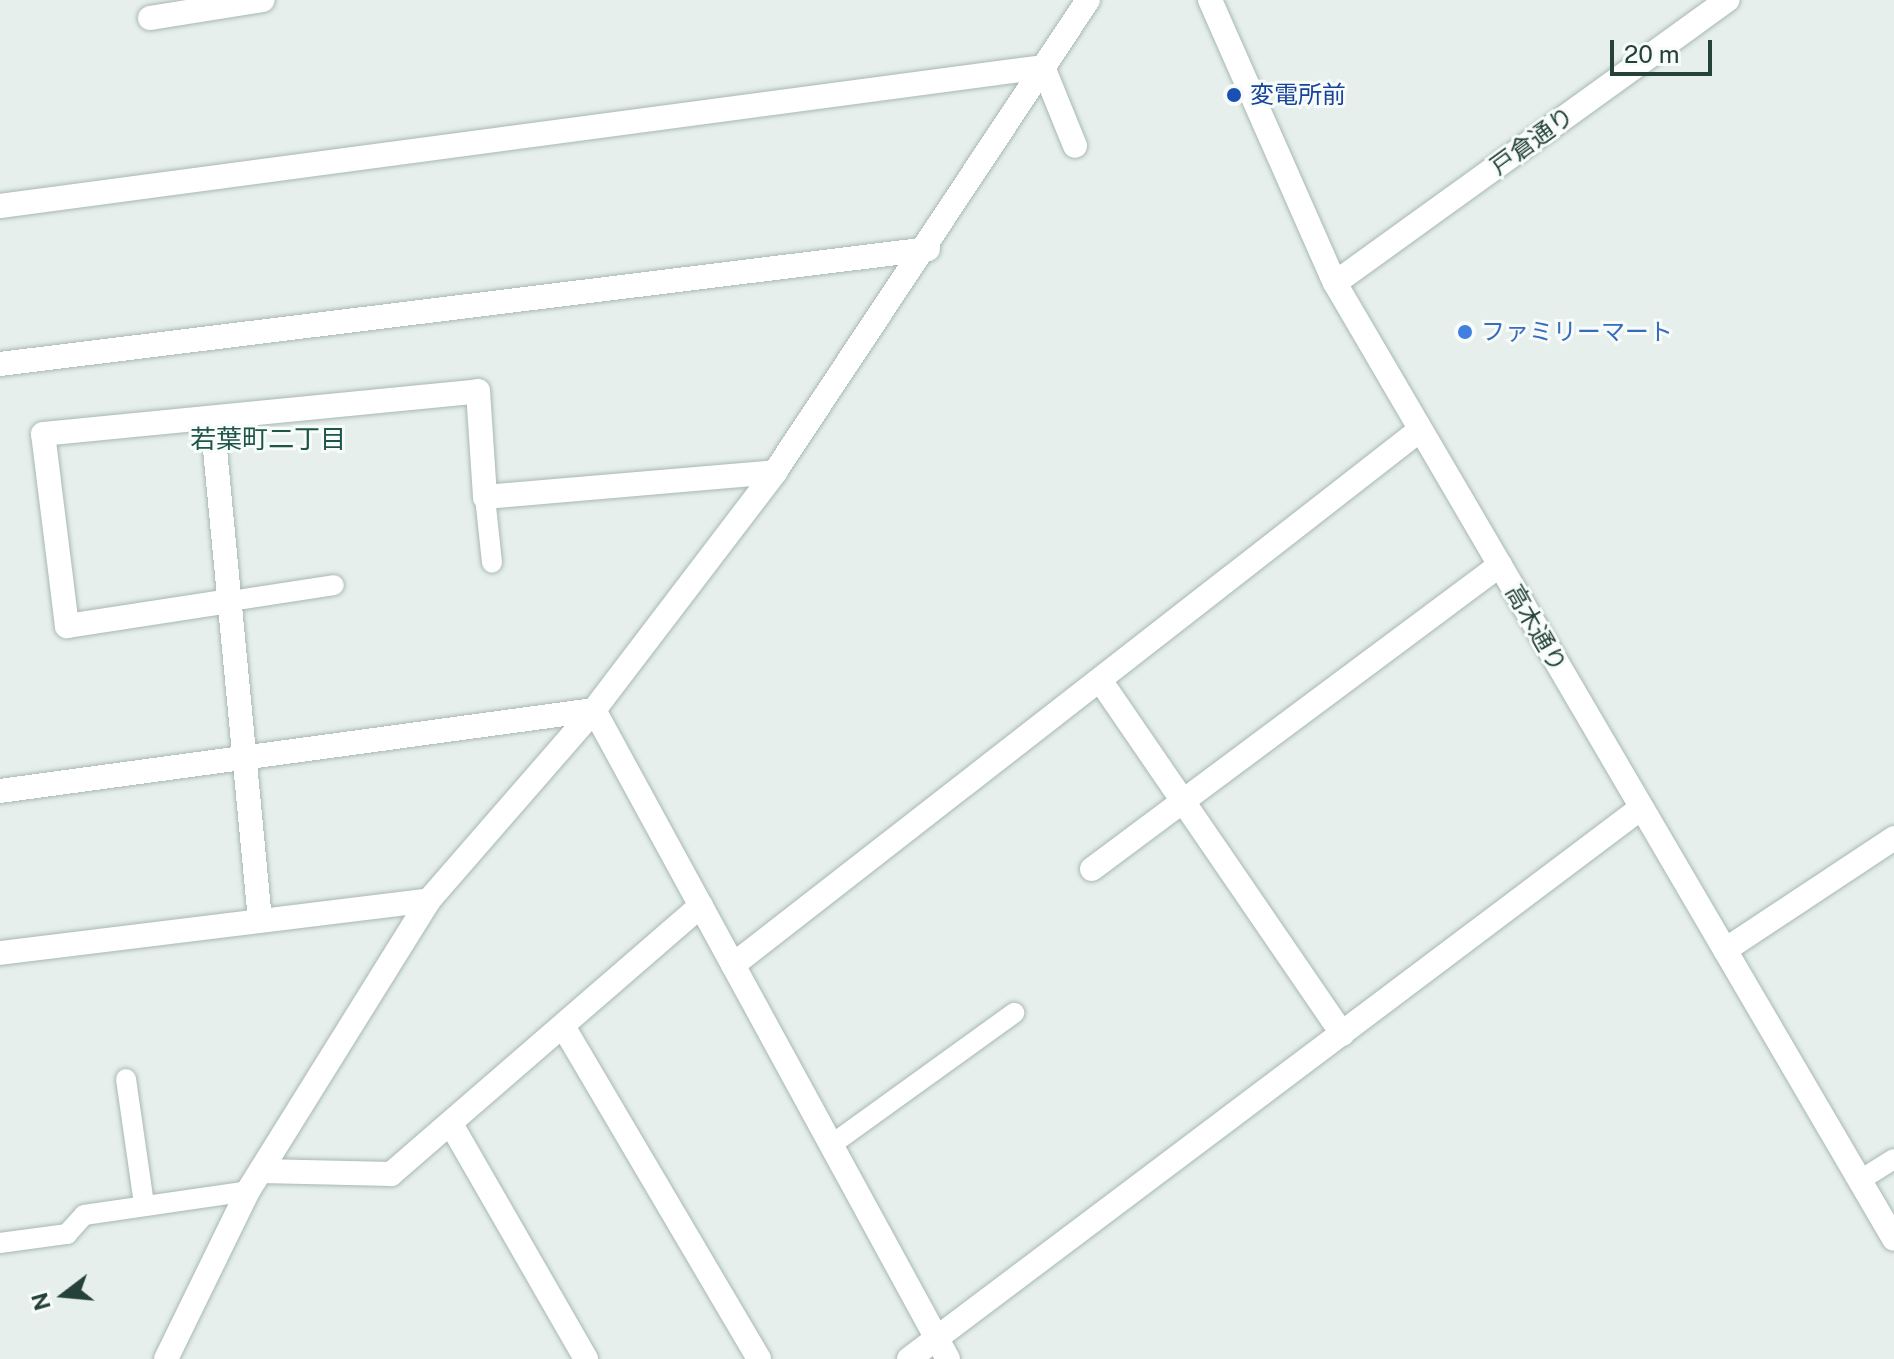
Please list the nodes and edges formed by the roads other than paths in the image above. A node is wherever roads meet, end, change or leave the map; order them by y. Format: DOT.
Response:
graph roads {
  1 [pos="263,0"];
  2 [pos="1088,0"];
  3 [pos="1210,0"];
  4 [pos="1728,0"];
  5 [pos="150,18"];
  6 [pos="1043,67"];
  7 [pos="1075,146"];
  8 [pos="0,206"];
  9 [pos="928,249"];
  10 [pos="1335,283"];
  11 [pos="0,364"];
  12 [pos="212,418"];
  13 [pos="1420,430"];
  14 [pos="775,472"];
  15 [pos="485,497"];
  16 [pos="492,563"];
  17 [pos="1500,565"];
  18 [pos="334,585"];
  19 [pos="230,601"];
  20 [pos="1100,680"];
  21 [pos="594,710"];
  22 [pos="245,759"];
  23 [pos="0,791"];
  24 [pos="1182,800"];
  25 [pos="1641,808"];
  26 [pos="1894,838"];
  27 [pos="1092,869"];
  28 [pos="429,900"];
  29 [pos="701,905"];
  30 [pos="260,920"];
  31 [pos="1725,950"];
  32 [pos="0,953"];
  33 [pos="733,965"];
  34 [pos="1014,1013"];
  35 [pos="563,1026"];
  36 [pos="1342,1034"];
  37 [pos="126,1079"];
  38 [pos="451,1124"];
  39 [pos="831,1145"];
  40 [pos="1894,1159"];
  41 [pos="255,1181"];
  42 [pos="1859,1181"];
  43 [pos="144,1204"];
  44 [pos="1894,1239"];
  45 [pos="0,1243"];
  46 [pos="942,1349"];
  47 [pos="166,1359"];
  48 [pos="586,1359"];
  49 [pos="759,1359"];
  50 [pos="909,1359"];
  1 -- 5 [label="street"];
  2 -- 6 [label="street"];
  3 -- 10 [label="street, 高木通り"];
  4 -- 10 [label="street, 戸倉通り"];
  6 -- 7 [label="street"];
  6 -- 8 [label="street"];
  6 -- 9 [label="street"];
  9 -- 11 [label="street"];
  9 -- 14 [label="street"];
  10 -- 13 [label="street, 高木通り"];
  12 -- 15 [label="street"];
  12 -- 19 [label="street"];
  12 -- 19 [label="street"];
  13 -- 17 [label="street, 高木通り"];
  13 -- 20 [label="street"];
  14 -- 15 [label="street"];
  14 -- 21 [label="street"];
  15 -- 16 [label="lane"];
  17 -- 24 [label="street"];
  17 -- 25 [label="street, 高木通り"];
  18 -- 19 [label="lane"];
  19 -- 22 [label="street"];
  20 -- 24 [label="street"];
  20 -- 33 [label="street"];
  21 -- 22 [label="street"];
  21 -- 28 [label="street"];
  21 -- 29 [label="street"];
  22 -- 23 [label="street"];
  22 -- 30 [label="street"];
  24 -- 27 [label="street"];
  24 -- 36 [label="street"];
  25 -- 31 [label="street, 高木通り"];
  25 -- 36 [label="street"];
  26 -- 31 [label="street"];
  28 -- 30 [label="street"];
  28 -- 41 [label="street"];
  29 -- 33 [label="street"];
  29 -- 35 [label="street"];
  30 -- 32 [label="street"];
  31 -- 42 [label="street, 高木通り"];
  33 -- 39 [label="street"];
  34 -- 39 [label="lane"];
  35 -- 38 [label="street"];
  35 -- 49 [label="street"];
  36 -- 46 [label="street"];
  37 -- 43 [label="lane"];
  38 -- 41 [label="street"];
  38 -- 48 [label="street"];
  39 -- 46 [label="street"];
  40 -- 42 [label="lane"];
  41 -- 43 [label="lane"];
  41 -- 47 [label="street"];
  42 -- 44 [label="street, 高木通り"];
  43 -- 45 [label="lane"];
  46 -- 50 [label="street"];
}
